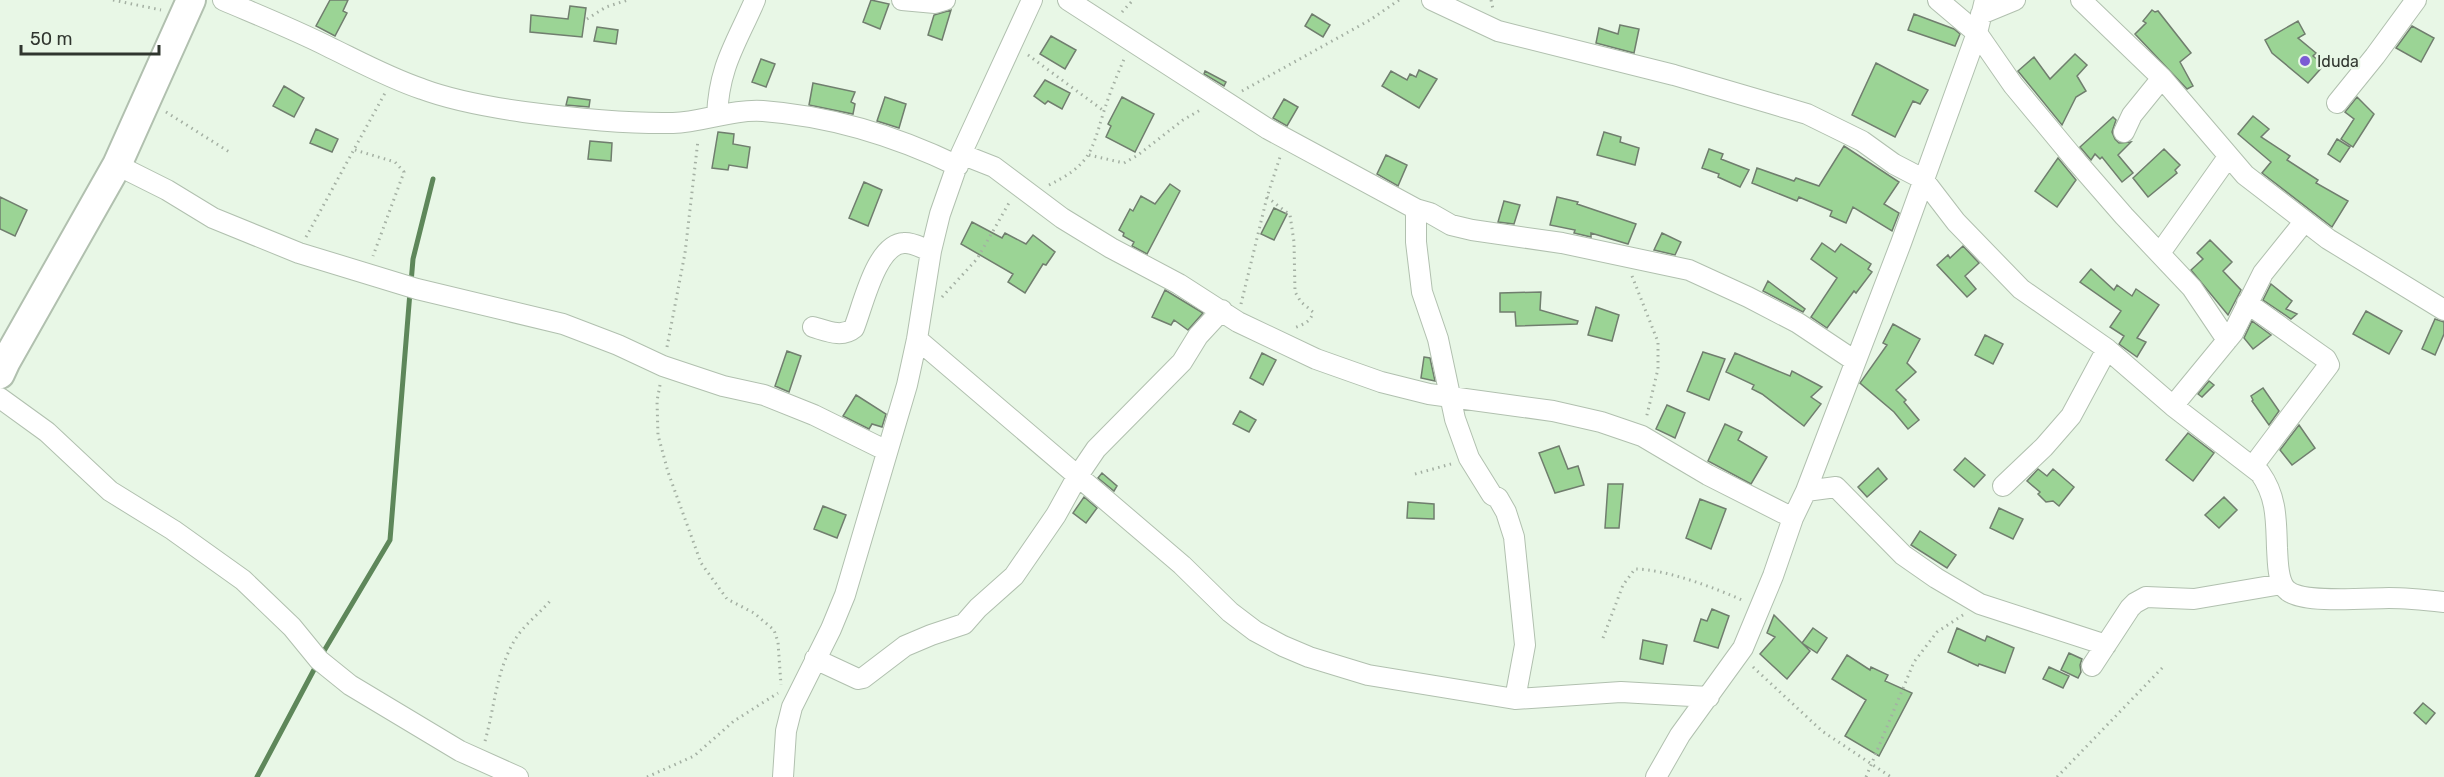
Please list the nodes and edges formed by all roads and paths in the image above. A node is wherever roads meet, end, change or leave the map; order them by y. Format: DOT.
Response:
graph roads {
  1 [pos="113,0"];
  2 [pos="223,0"];
  3 [pos="628,0"];
  4 [pos="755,0"];
  5 [pos="902,0"];
  6 [pos="945,0"];
  7 [pos="1032,0"];
  8 [pos="1068,0"];
  9 [pos="1399,0"];
  10 [pos="1432,0"];
  11 [pos="1938,0"];
  12 [pos="2015,0"];
  13 [pos="2081,0"];
  14 [pos="2416,0"];
  15 [pos="188,9"];
  16 [pos="1981,16"];
  17 [pos="587,20"];
  18 [pos="1131,41"];
  19 [pos="1011,44"];
  20 [pos="392,78"];
  21 [pos="2162,78"];
  22 [pos="1217,96"];
  23 [pos="147,100"];
  24 [pos="2337,103"];
  25 [pos="1104,111"];
  26 [pos="717,116"];
  27 [pos="697,120"];
  28 [pos="2124,132"];
  29 [pos="1286,140"];
  30 [pos="355,150"];
  31 [pos="231,153"];
  32 [pos="1089,155"];
  33 [pos="2228,157"];
  34 [pos="960,160"];
  35 [pos="117,165"];
  36 [pos="1923,179"];
  37 [pos="1025,189"];
  38 [pos="1267,197"];
  39 [pos="1416,209"];
  40 [pos="2304,222"];
  41 [pos="931,252"];
  42 [pos="299,253"];
  43 [pos="2160,253"];
  44 [pos="1626,257"];
  45 [pos="375,277"];
  46 [pos="2247,303"];
  47 [pos="2444,310"];
  48 [pos="922,313"];
  49 [pos="1227,314"];
  50 [pos="813,327"];
  51 [pos="1270,337"];
  52 [pos="917,339"];
  53 [pos="2227,340"];
  54 [pos="2107,349"];
  55 [pos="1855,361"];
  56 [pos="2,366"];
  57 [pos="663,366"];
  58 [pos="1450,396"];
  59 [pos="0,398"];
  60 [pos="2173,406"];
  61 [pos="1642,436"];
  62 [pos="887,452"];
  63 [pos="1467,453"];
  64 [pos="1817,459"];
  65 [pos="2253,466"];
  66 [pos="1415,474"];
  67 [pos="1077,477"];
  68 [pos="2003,486"];
  69 [pos="1836,487"];
  70 [pos="1806,491"];
  71 [pos="1793,518"];
  72 [pos="2282,584"];
  73 [pos="551,600"];
  74 [pos="2444,602"];
  75 [pos="1980,604"];
  76 [pos="1760,608"];
  77 [pos="1603,638"];
  78 [pos="2106,645"];
  79 [pos="1739,654"];
  80 [pos="815,659"];
  81 [pos="2092,666"];
  82 [pos="2164,666"];
  83 [pos="782,690"];
  84 [pos="1709,697"];
  85 [pos="1515,699"];
  86 [pos="786,730"];
  87 [pos="479,760"];
  88 [pos="1873,765"];
  89 [pos="518,777"];
  90 [pos="647,777"];
  91 [pos="783,777"];
  92 [pos="1656,777"];
  93 [pos="1866,777"];
  94 [pos="1891,777"];
  95 [pos="2057,777"];
  1 -- 15 [label="path"];
  2 -- 20 [label="street"];
  3 -- 17 [label="path"];
  4 -- 26 [label="street"];
  5 -- 6 [label="street"];
  7 -- 19 [label="street"];
  8 -- 18 [label="street"];
  9 -- 22 [label="path"];
  10 -- 36 [label="street"];
  11 -- 16 [label="street"];
  12 -- 16 [label="street"];
  13 -- 21 [label="street"];
  14 -- 24 [label="street"];
  15 -- 23 [label="street"];
  16 -- 36 [label="street"];
  16 -- 43 [label="street"];
  18 -- 22 [label="street"];
  18 -- 25 [label="path"];
  19 -- 25 [label="path"];
  19 -- 34 [label="street"];
  20 -- 27 [label="street"];
  20 -- 30 [label="path"];
  21 -- 28 [label="street"];
  21 -- 33 [label="street"];
  22 -- 29 [label="street"];
  22 -- 32 [label="path"];
  23 -- 31 [label="path"];
  23 -- 35 [label="street"];
  25 -- 32 [label="path"];
  26 -- 27 [label="street"];
  26 -- 34 [label="street"];
  27 -- 57 [label="path"];
  29 -- 38 [label="path"];
  29 -- 39 [label="street"];
  30 -- 42 [label="path"];
  30 -- 45 [label="path"];
  32 -- 37 [label="path"];
  33 -- 40 [label="street"];
  33 -- 43 [label="street"];
  34 -- 37 [label="street"];
  34 -- 41 [label="street"];
  35 -- 42 [label="street"];
  35 -- 56 [label="street"];
  36 -- 54 [label="street"];
  36 -- 55 [label="street"];
  37 -- 48 [label="path"];
  37 -- 49 [label="street"];
  38 -- 49 [label="path"];
  38 -- 51 [label="path"];
  39 -- 44 [label="street"];
  39 -- 58 [label="street"];
  40 -- 46 [label="street"];
  40 -- 47 [label="street"];
  41 -- 48 [label="street"];
  41 -- 50 [label="street"];
  42 -- 45 [label="street"];
  43 -- 53 [label="street"];
  44 -- 55 [label="street"];
  44 -- 61 [label="path"];
  45 -- 57 [label="street"];
  46 -- 53 [label="street"];
  46 -- 65 [label="street"];
  48 -- 52 [label="street"];
  49 -- 51 [label="street"];
  49 -- 67 [label="street"];
  51 -- 58 [label="street"];
  52 -- 62 [label="street"];
  52 -- 67 [label="street"];
  53 -- 60 [label="street"];
  54 -- 60 [label="street"];
  54 -- 68 [label="street"];
  55 -- 64 [label="street"];
  57 -- 62 [label="street"];
  57 -- 83 [label="path"];
  58 -- 61 [label="street"];
  58 -- 63 [label="street"];
  59 -- 87 [label="street"];
  60 -- 65 [label="street"];
  61 -- 71 [label="street"];
  62 -- 80 [label="street"];
  63 -- 66 [label="path"];
  63 -- 85 [label="street"];
  64 -- 69 [label="street"];
  64 -- 70 [label="street"];
  65 -- 72 [label="street"];
  67 -- 80 [label="street"];
  67 -- 85 [label="street"];
  69 -- 70 [label="street"];
  69 -- 75 [label="street"];
  70 -- 71 [label="street"];
  71 -- 76 [label="street"];
  72 -- 74 [label="street"];
  72 -- 78 [label="street"];
  73 -- 87 [label="path"];
  75 -- 78 [label="street"];
  75 -- 88 [label="path"];
  76 -- 77 [label="path"];
  76 -- 79 [label="street"];
  78 -- 81 [label="street"];
  79 -- 84 [label="street"];
  79 -- 88 [label="path"];
  80 -- 86 [label="street"];
  82 -- 95 [label="path"];
  83 -- 86 [label="path"];
  83 -- 90 [label="path"];
  84 -- 85 [label="street"];
  84 -- 92 [label="street"];
  86 -- 91 [label="street"];
  87 -- 89 [label="street"];
  88 -- 93 [label="path"];
  88 -- 94 [label="path"];
}
